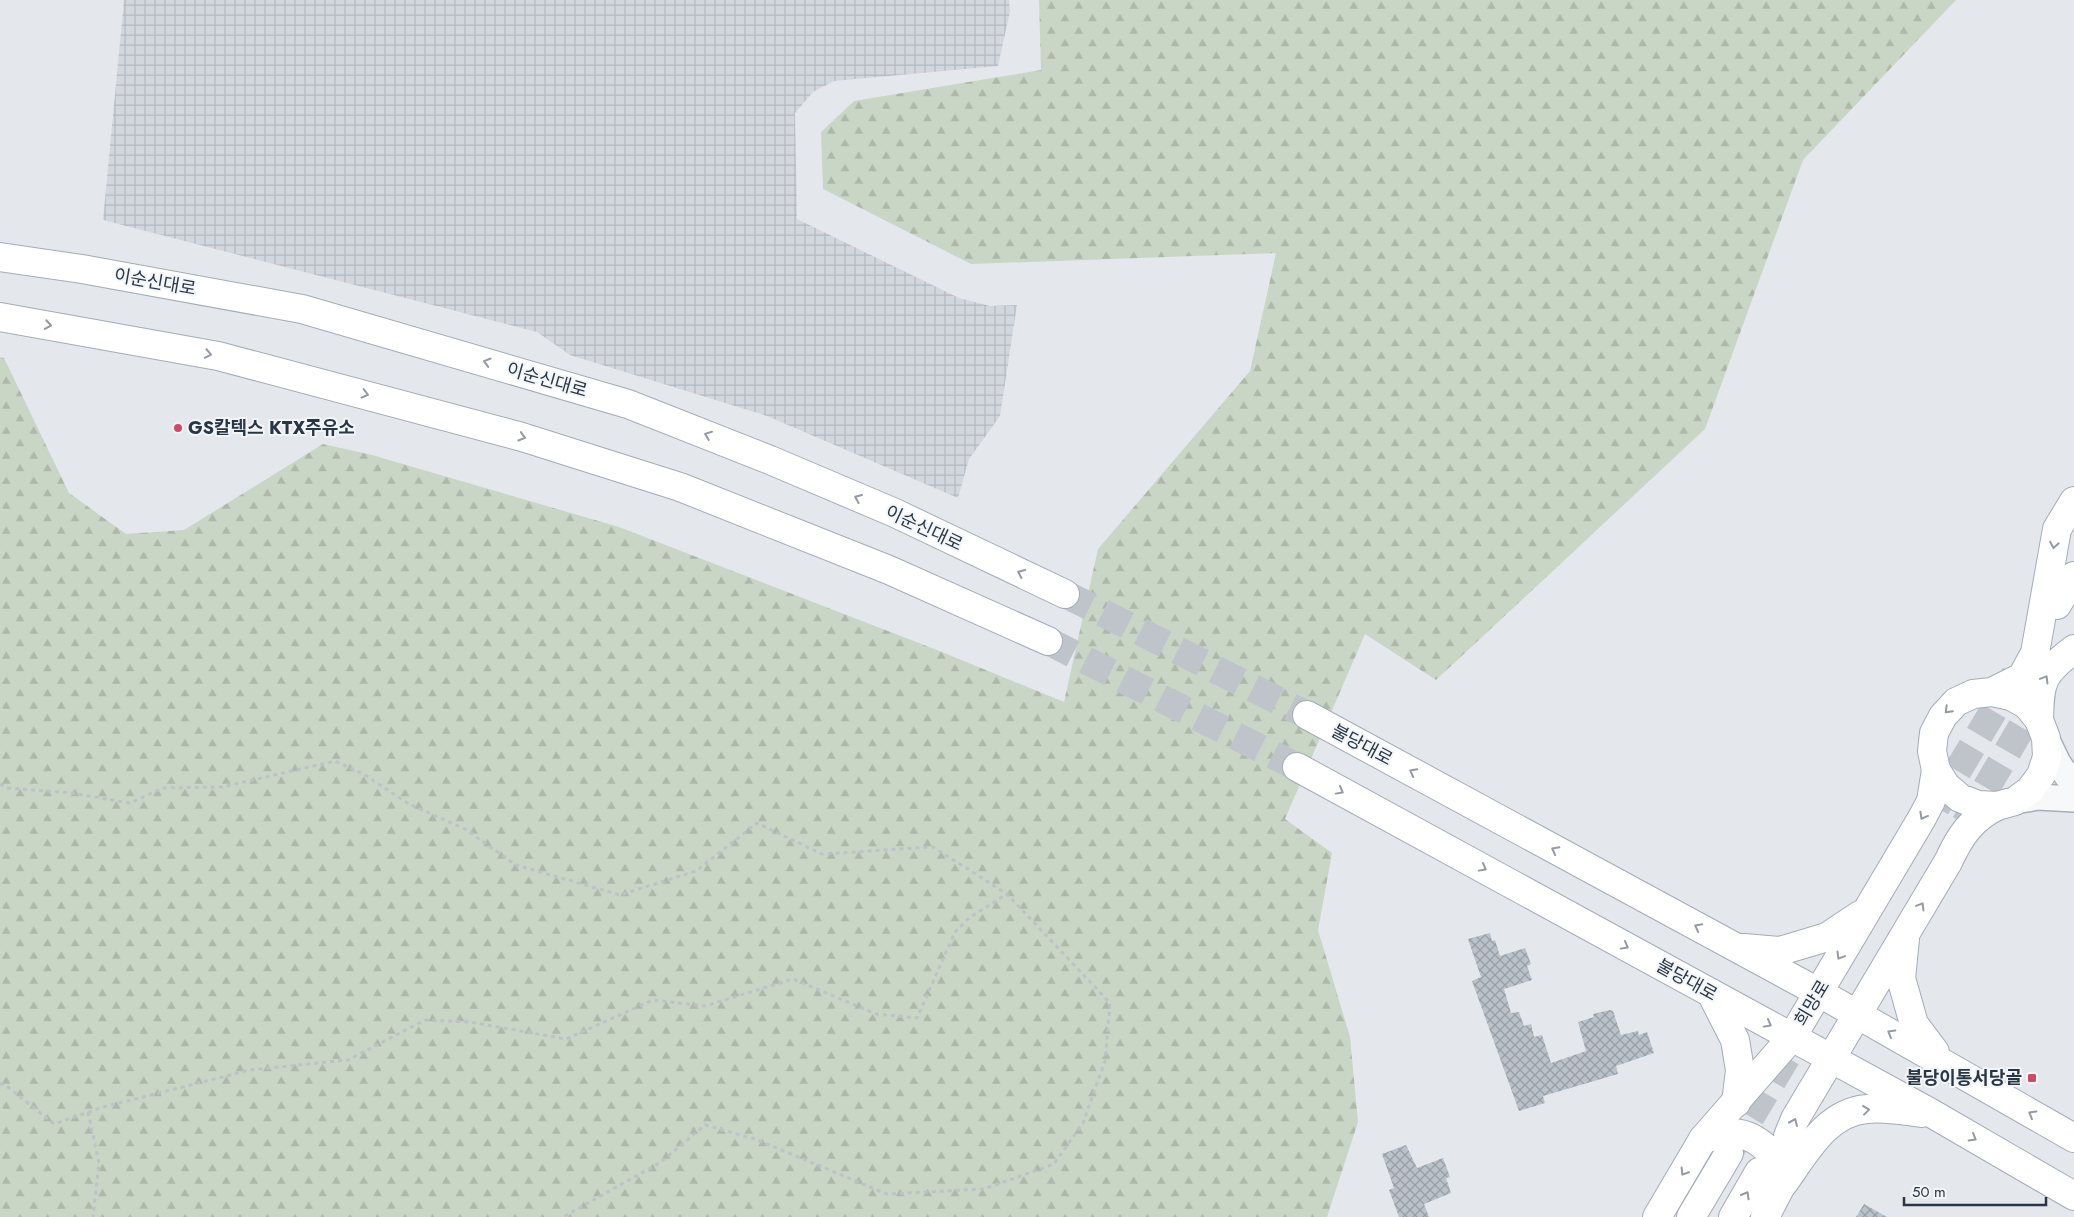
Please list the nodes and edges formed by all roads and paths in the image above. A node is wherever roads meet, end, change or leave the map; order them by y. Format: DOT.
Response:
graph roads {
  1 [pos="0,257"];
  2 [pos="0,316"];
  3 [pos="2074,501"];
  4 [pos="2074,576"];
  5 [pos="1066,594"];
  6 [pos="2057,605"];
  7 [pos="1048,641"];
  8 [pos="2074,649"];
  9 [pos="1992,692"];
  10 [pos="1307,715"];
  11 [pos="2043,729"];
  12 [pos="1297,767"];
  13 [pos="1936,770"];
  14 [pos="0,784"];
  15 [pos="2074,786"];
  16 [pos="2074,799"];
  17 [pos="2006,803"];
  18 [pos="1007,894"];
  19 [pos="1867,910"];
  20 [pos="1906,931"];
  21 [pos="1736,947"];
  22 [pos="1818,992"];
  23 [pos="1711,993"];
  24 [pos="1857,1013"];
  25 [pos="1792,1037"];
  26 [pos="1830,1058"];
  27 [pos="1944,1063"];
  28 [pos="0,1084"];
  29 [pos="1736,1103"];
  30 [pos="88,1112"];
  31 [pos="1931,1113"];
  32 [pos="2074,1138"];
  33 [pos="1704,1139"];
  34 [pos="1729,1153"];
  35 [pos="1774,1176"];
  36 [pos="2074,1196"];
  37 [pos="93,1217"];
  38 [pos="563,1217"];
  39 [pos="1657,1217"];
  40 [pos="1691,1217"];
  41 [pos="1733,1217"];
  42 [pos="1765,1217"];
  5 -- 1 [label="main road, 이순신대로, one-way"];
  2 -- 7 [label="main road, one-way"];
  3 -- 9 [label="main road, one-way"];
  4 -- 6 [label="main road"];
  11 -- 8 [label="main road, one-way"];
  9 -- 11 [label="main road"];
  9 -- 13 [label="main road, one-way"];
  21 -- 10 [label="main road, 불당대로, one-way"];
  11 -- 15 [label="street"];
  11 -- 17 [label="main road"];
  12 -- 23 [label="main road, 불당대로, one-way"];
  13 -- 17 [label="main road"];
  13 -- 19 [label="main road, 희망로, one-way"];
  14 -- 18 [label="path"];
  16 -- 17 [label="street"];
  20 -- 17 [label="main road, one-way"];
  18 -- 30 [label="path"];
  18 -- 38 [label="path"];
  19 -- 21 [label="main road"];
  19 -- 22 [label="main road, 희망로, one-way"];
  20 -- 24 [label="main road"];
  20 -- 27 [label="main road"];
  21 -- 22 [label="main road, 불당대로"];
  22 -- 24 [label="main road, 불당대로"];
  22 -- 25 [label="main road, 희망로"];
  23 -- 25 [label="main road, 불당대로, one-way"];
  23 -- 29 [label="main road"];
  24 -- 26 [label="main road"];
  27 -- 24 [label="main road, 불당대로, one-way"];
  25 -- 26 [label="main road, 불당대로"];
  25 -- 29 [label="main road, 희망로"];
  26 -- 31 [label="main road, 불당대로"];
  35 -- 26 [label="main road, one-way"];
  32 -- 27 [label="main road, 불당대로, one-way"];
  28 -- 30 [label="path"];
  29 -- 33 [label="main road, 희망로"];
  30 -- 37 [label="path"];
  35 -- 31 [label="main road, one-way"];
  31 -- 36 [label="main road, 불당대로, one-way"];
  33 -- 35 [label="main road"];
  33 -- 39 [label="main road, 희망로, one-way"];
  34 -- 40 [label="main road"];
  41 -- 35 [label="main road, one-way"];
  35 -- 42 [label="main road"];
}
